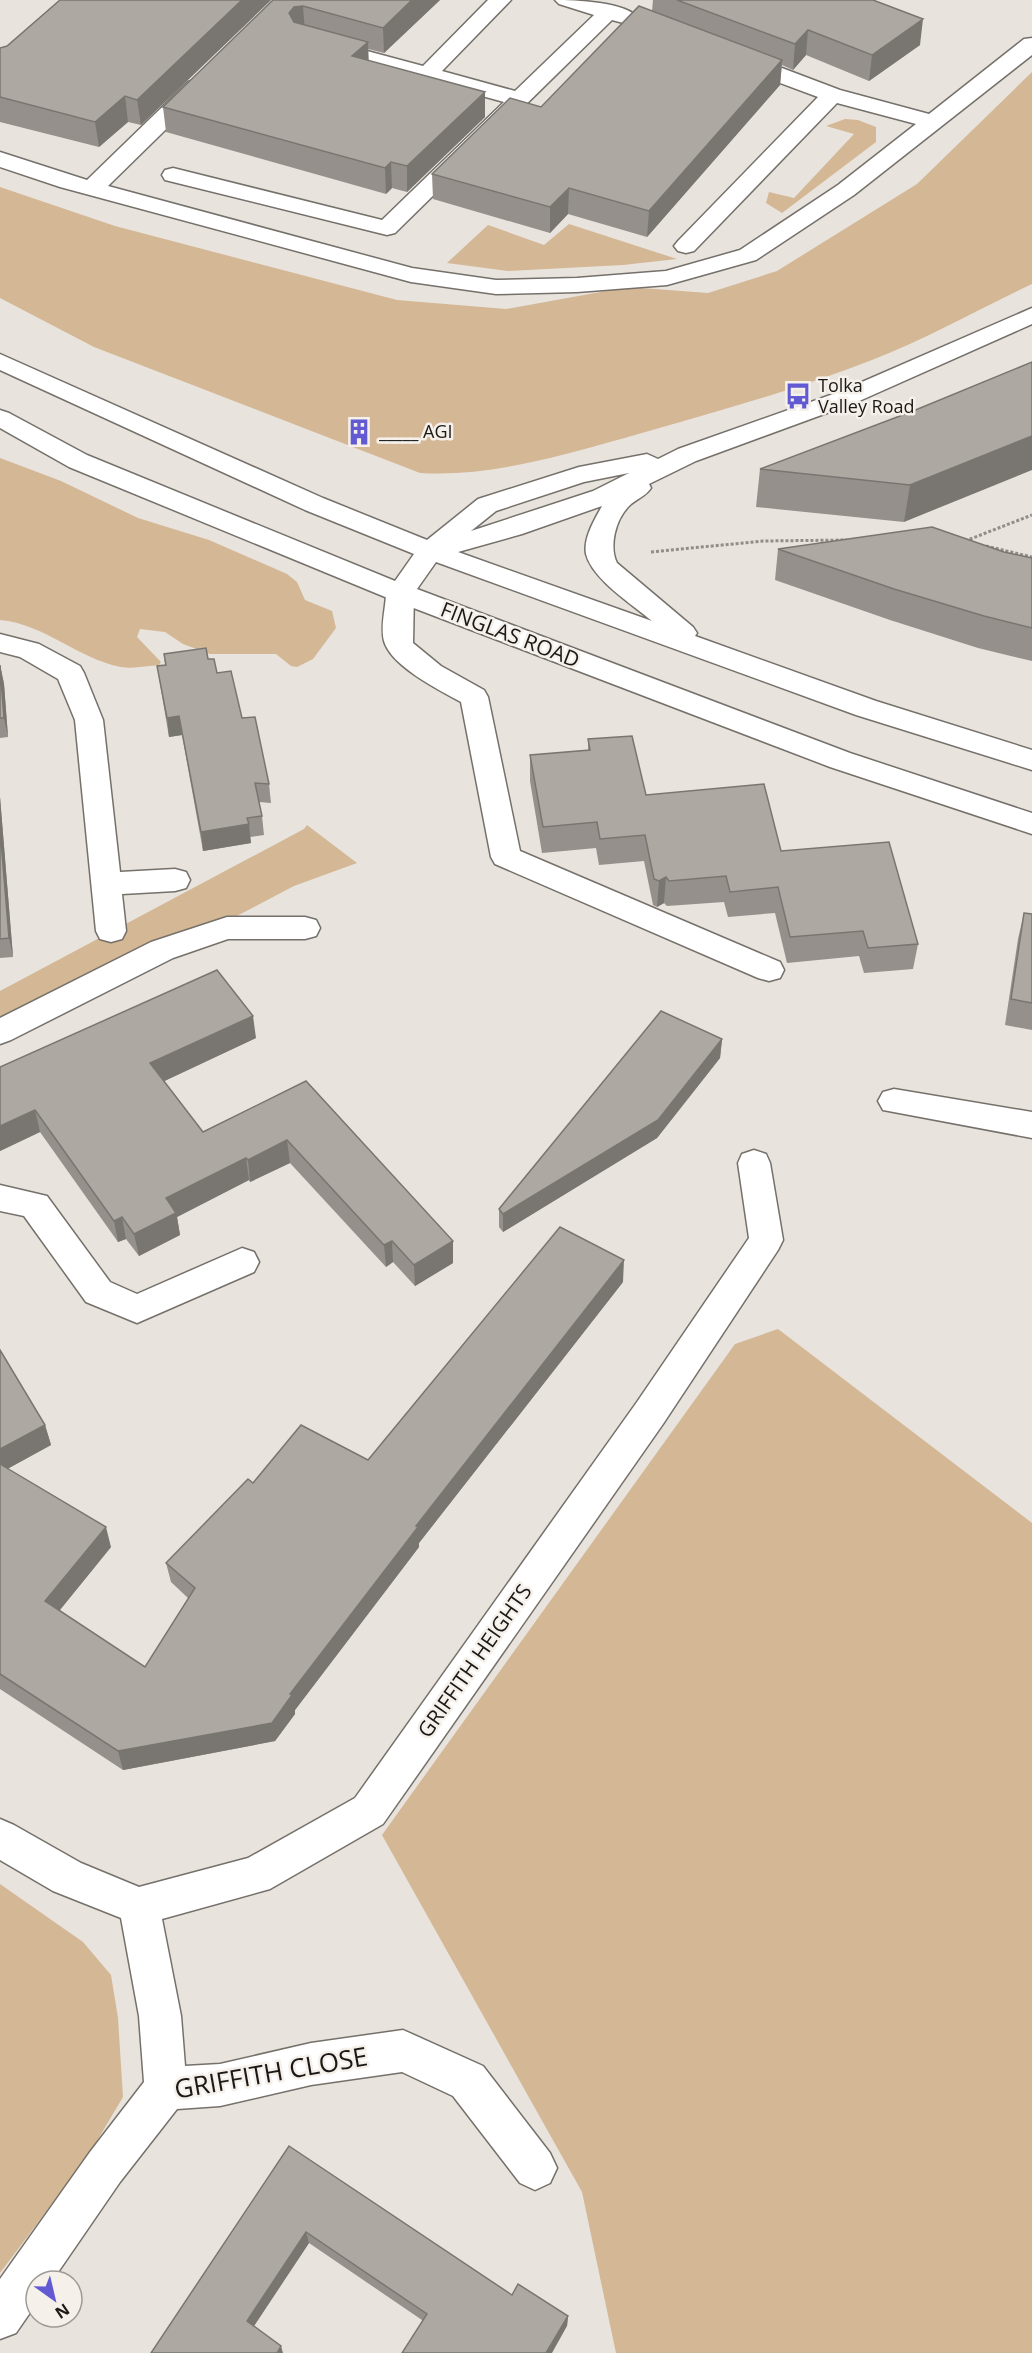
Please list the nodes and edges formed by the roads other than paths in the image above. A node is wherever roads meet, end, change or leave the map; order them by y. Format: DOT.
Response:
graph roads {
  1 [pos="500,0"];
  2 [pos="566,0"];
  3 [pos="610,11"];
  4 [pos="643,24"];
  5 [pos="304,40"];
  6 [pos="1032,44"];
  7 [pos="721,53"];
  8 [pos="210,74"];
  9 [pos="427,74"];
  10 [pos="832,94"];
  11 [pos="519,99"];
  12 [pos="932,122"];
  13 [pos="0,159"];
  14 [pos="173,175"];
  15 [pos="92,189"];
  16 [pos="686,246"];
  17 [pos="1032,315"];
  18 [pos="0,361"];
  19 [pos="0,418"];
  20 [pos="687,455"];
  21 [pos="430,551"];
  22 [pos="400,593"];
  23 [pos="0,643"];
  24 [pos="699,646"];
  25 [pos="1032,760"];
  26 [pos="1032,824"];
  27 [pos="176,880"];
  28 [pos="106,884"];
  29 [pos="306,928"];
  30 [pos="111,931"];
  31 [pos="769,970"];
  32 [pos="0,1032"];
  33 [pos="894,1101"];
  34 [pos="1032,1125"];
  35 [pos="754,1163"];
  36 [pos="0,1198"];
  37 [pos="242,1262"];
  38 [pos="0,1838"];
  39 [pos="140,1906"];
  40 [pos="166,2088"];
  41 [pos="535,2168"];
  42 [pos="0,2316"];
  1 -- 9 [label="main road"];
  2 -- 3 [label="main road"];
  3 -- 4 [label="main road"];
  3 -- 11 [label="main road"];
  5 -- 9 [label="main road"];
  6 -- 12 [label="main road"];
  7 -- 10 [label="main road"];
  8 -- 15 [label="main road"];
  9 -- 11 [label="main road"];
  10 -- 12 [label="main road"];
  10 -- 16 [label="main road"];
  11 -- 14 [label="main road"];
  12 -- 15 [label="main road"];
  13 -- 15 [label="main road"];
  17 -- 20 [label="main road"];
  18 -- 21 [label="main road"];
  19 -- 22 [label="main road, FINGLAS ROAD"];
  20 -- 21 [label="main road"];
  20 -- 24 [label="main road"];
  21 -- 22 [label="main road"];
  21 -- 24 [label="main road"];
  22 -- 26 [label="main road, FINGLAS ROAD"];
  22 -- 31 [label="main road"];
  23 -- 28 [label="main road"];
  24 -- 25 [label="main road"];
  27 -- 28 [label="main road"];
  28 -- 30 [label="main road"];
  29 -- 32 [label="main road"];
  33 -- 34 [label="main road"];
  35 -- 39 [label="main road, GRIFFITH HEIGHTS"];
  36 -- 37 [label="main road"];
  38 -- 39 [label="main road"];
  39 -- 40 [label="main road"];
  40 -- 41 [label="main road, GRIFFITH CLOSE"];
  40 -- 42 [label="main road, GRIFFITH CLOSE"];
}
